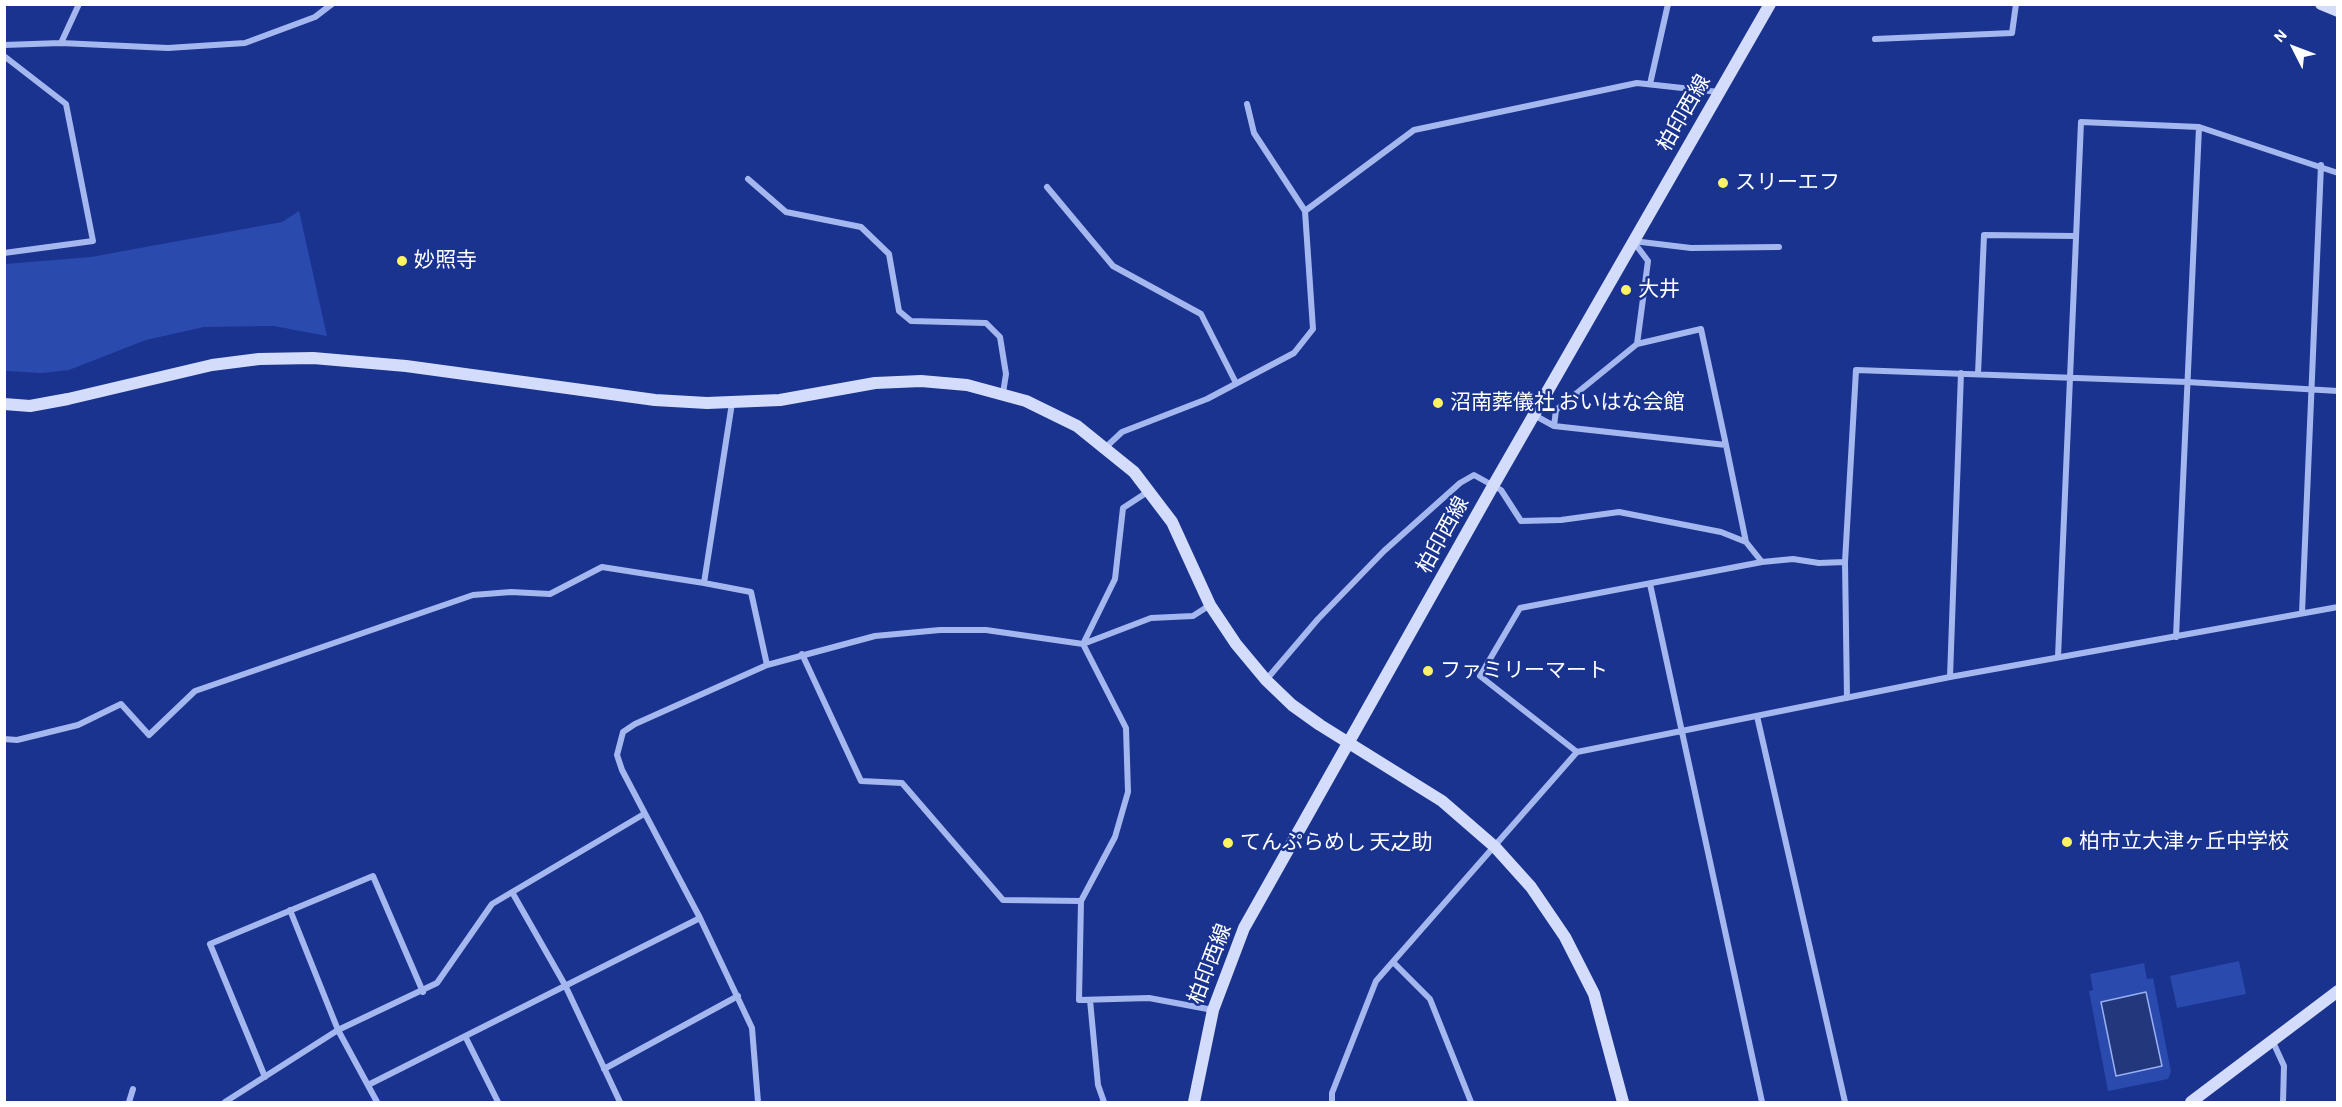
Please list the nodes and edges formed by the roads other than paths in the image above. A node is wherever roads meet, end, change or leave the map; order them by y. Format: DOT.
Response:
graph roads {
  1 [pos="79,4"];
  2 [pos="332,4"];
  3 [pos="1668,4"];
  4 [pos="1770,4"];
  5 [pos="2016,4"];
  6 [pos="2321,4"];
  7 [pos="2337,11"];
  8 [pos="1875,39"];
  9 [pos="61,43"];
  10 [pos="4,45"];
  11 [pos="4,56"];
  12 [pos="1650,84"];
  13 [pos="1719,92"];
  14 [pos="1247,104"];
  15 [pos="2199,127"];
  16 [pos="2321,165"];
  17 [pos="2337,173"];
  18 [pos="748,179"];
  19 [pos="1047,187"];
  20 [pos="1305,212"];
  21 [pos="2075,236"];
  22 [pos="1633,241"];
  23 [pos="1779,247"];
  24 [pos="4,253"];
  25 [pos="1637,344"];
  26 [pos="1961,373"];
  27 [pos="1978,374"];
  28 [pos="2070,378"];
  29 [pos="2187,382"];
  30 [pos="1236,383"];
  31 [pos="2312,390"];
  32 [pos="2337,391"];
  33 [pos="1003,393"];
  34 [pos="732,403"];
  35 [pos="4,404"];
  36 [pos="1534,415"];
  37 [pos="1554,426"];
  38 [pos="1726,445"];
  39 [pos="1106,447"];
  40 [pos="1493,486"];
  41 [pos="1149,491"];
  42 [pos="1746,542"];
  43 [pos="1762,562"];
  44 [pos="1845,562"];
  45 [pos="704,583"];
  46 [pos="1650,584"];
  47 [pos="1210,605"];
  48 [pos="2337,607"];
  49 [pos="2302,613"];
  50 [pos="2176,638"];
  51 [pos="1083,644"];
  52 [pos="802,654"];
  53 [pos="2058,657"];
  54 [pos="767,665"];
  55 [pos="1950,677"];
  56 [pos="1266,680"];
  57 [pos="1847,698"];
  58 [pos="1757,716"];
  59 [pos="1682,730"];
  60 [pos="4,739"];
  61 [pos="1348,742"];
  62 [pos="1577,752"];
  63 [pos="644,814"];
  64 [pos="1495,847"];
  65 [pos="512,892"];
  66 [pos="1081,901"];
  67 [pos="290,910"];
  68 [pos="700,918"];
  69 [pos="1393,962"];
  70 [pos="565,985"];
  71 [pos="2337,991"];
  72 [pos="423,992"];
  73 [pos="738,996"];
  74 [pos="1090,1000"];
  75 [pos="1213,1010"];
  76 [pos="338,1030"];
  77 [pos="466,1038"];
  78 [pos="2273,1042"];
  79 [pos="604,1069"];
  80 [pos="265,1077"];
  81 [pos="368,1085"];
  82 [pos="133,1089"];
  83 [pos="129,1102"];
  84 [pos="225,1102"];
  85 [pos="377,1102"];
  86 [pos="498,1102"];
  87 [pos="620,1102"];
  88 [pos="758,1102"];
  89 [pos="1104,1102"];
  90 [pos="1194,1102"];
  91 [pos="1332,1102"];
  92 [pos="1471,1102"];
  93 [pos="1623,1102"];
  94 [pos="1762,1102"];
  95 [pos="1845,1102"];
  96 [pos="2192,1102"];
  97 [pos="2283,1102"];
  1 -- 9 [label="street"];
  2 -- 9 [label="street"];
  3 -- 12 [label="street"];
  4 -- 13 [label="street, 柏印西線"];
  5 -- 8 [label="street"];
  6 -- 7 [label="street"];
  9 -- 10 [label="street"];
  11 -- 24 [label="street"];
  12 -- 13 [label="street"];
  12 -- 20 [label="street"];
  13 -- 22 [label="street, 柏印西線"];
  14 -- 20 [label="street"];
  15 -- 16 [label="street"];
  15 -- 21 [label="street"];
  15 -- 29 [label="street"];
  16 -- 17 [label="street"];
  16 -- 31 [label="street"];
  18 -- 33 [label="street"];
  19 -- 30 [label="street"];
  20 -- 30 [label="street"];
  21 -- 27 [label="street"];
  21 -- 28 [label="street"];
  22 -- 23 [label="street"];
  22 -- 25 [label="street"];
  22 -- 36 [label="street, 柏印西線"];
  25 -- 37 [label="street"];
  25 -- 38 [label="street"];
  26 -- 27 [label="street"];
  26 -- 44 [label="street"];
  26 -- 55 [label="street"];
  27 -- 28 [label="street"];
  28 -- 29 [label="street"];
  28 -- 53 [label="street"];
  29 -- 31 [label="street"];
  29 -- 50 [label="street"];
  30 -- 39 [label="street"];
  31 -- 32 [label="street"];
  31 -- 49 [label="street"];
  33 -- 34 [label="street"];
  33 -- 39 [label="street"];
  34 -- 35 [label="street"];
  34 -- 45 [label="street"];
  36 -- 37 [label="street"];
  36 -- 40 [label="street, 柏印西線"];
  37 -- 38 [label="street"];
  38 -- 42 [label="street"];
  39 -- 41 [label="street"];
  40 -- 42 [label="street"];
  40 -- 56 [label="street"];
  40 -- 61 [label="street, 柏印西線"];
  41 -- 47 [label="street"];
  41 -- 51 [label="street"];
  42 -- 43 [label="street"];
  43 -- 44 [label="street"];
  43 -- 46 [label="street"];
  44 -- 57 [label="street"];
  45 -- 54 [label="street"];
  45 -- 60 [label="street"];
  46 -- 59 [label="street"];
  46 -- 62 [label="street"];
  47 -- 51 [label="street"];
  47 -- 56 [label="street"];
  48 -- 49 [label="street"];
  49 -- 50 [label="street"];
  50 -- 53 [label="street"];
  51 -- 52 [label="street"];
  51 -- 66 [label="street"];
  52 -- 54 [label="street"];
  52 -- 66 [label="street"];
  53 -- 55 [label="street"];
  54 -- 63 [label="street"];
  55 -- 57 [label="street"];
  56 -- 61 [label="street"];
  57 -- 58 [label="street"];
  58 -- 59 [label="street"];
  58 -- 95 [label="street"];
  59 -- 62 [label="street"];
  59 -- 94 [label="street"];
  61 -- 64 [label="street"];
  61 -- 75 [label="street, 柏印西線"];
  62 -- 64 [label="street"];
  63 -- 65 [label="street"];
  63 -- 68 [label="street"];
  64 -- 69 [label="street"];
  64 -- 93 [label="street"];
  65 -- 70 [label="street"];
  65 -- 72 [label="street"];
  66 -- 74 [label="street"];
  67 -- 72 [label="street"];
  67 -- 76 [label="street"];
  67 -- 80 [label="street"];
  68 -- 70 [label="street"];
  68 -- 73 [label="street"];
  69 -- 91 [label="street"];
  69 -- 92 [label="street"];
  70 -- 77 [label="street"];
  70 -- 79 [label="street"];
  71 -- 78 [label="street"];
  72 -- 76 [label="street"];
  73 -- 79 [label="street"];
  73 -- 88 [label="street"];
  74 -- 75 [label="street"];
  74 -- 89 [label="street"];
  75 -- 90 [label="street, 柏印西線"];
  76 -- 80 [label="street"];
  76 -- 81 [label="street"];
  77 -- 81 [label="street"];
  77 -- 86 [label="street"];
  78 -- 96 [label="street"];
  78 -- 97 [label="street"];
  79 -- 87 [label="street"];
  80 -- 84 [label="street"];
  81 -- 85 [label="street"];
  82 -- 83 [label="street"];
}
